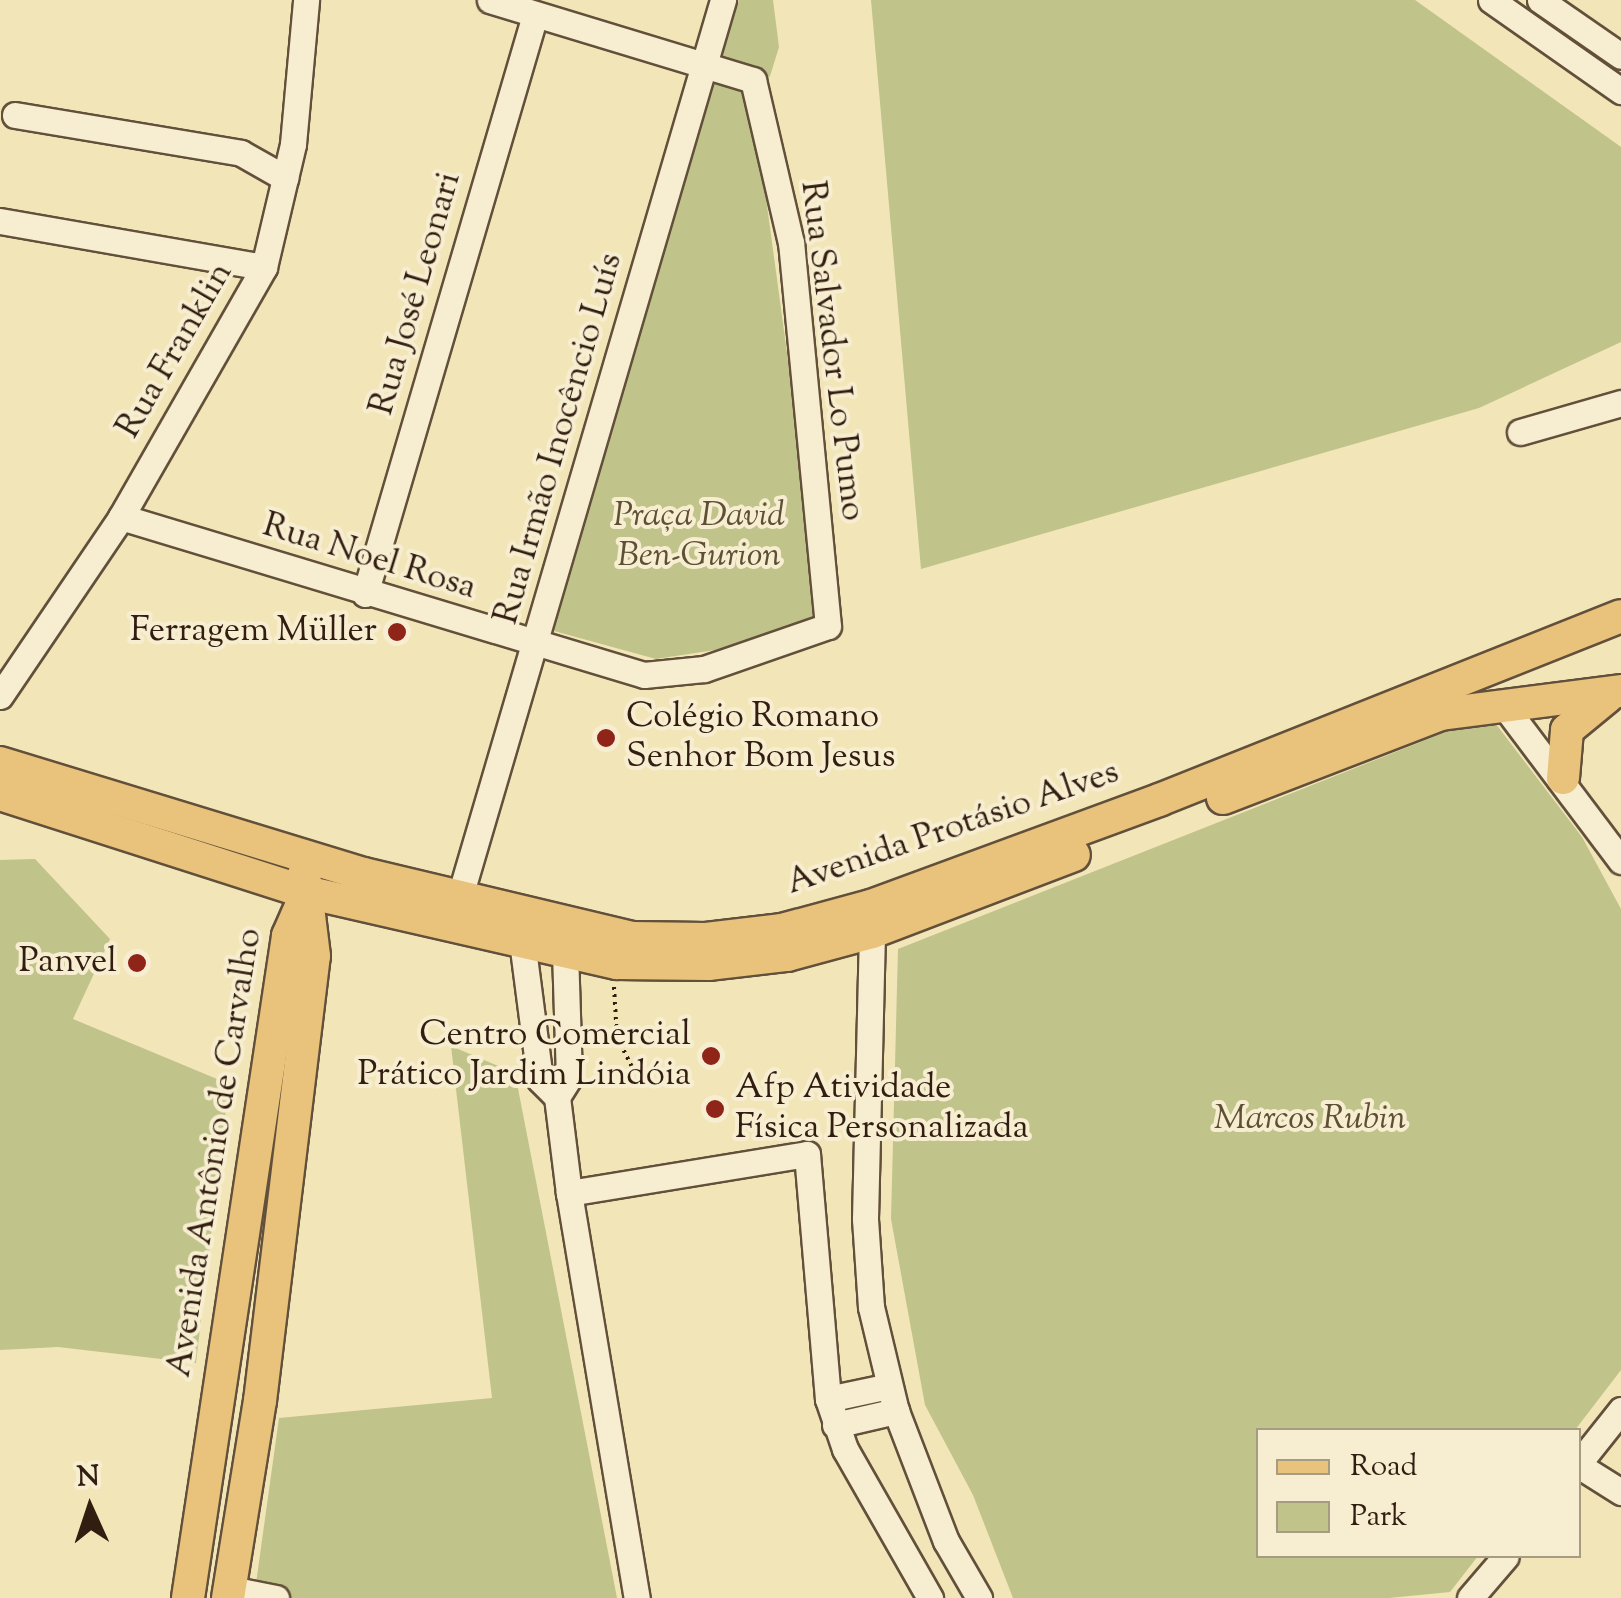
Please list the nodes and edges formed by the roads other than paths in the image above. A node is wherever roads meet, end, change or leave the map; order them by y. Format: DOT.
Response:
graph roads {
  1 [pos="306,0"];
  2 [pos="490,0"];
  3 [pos="723,0"];
  4 [pos="1491,0"];
  5 [pos="1540,0"];
  6 [pos="535,15"];
  7 [pos="1621,32"];
  8 [pos="1593,37"];
  9 [pos="1621,56"];
  10 [pos="702,65"];
  11 [pos="1621,91"];
  12 [pos="15,115"];
  13 [pos="285,178"];
  14 [pos="0,221"];
  15 [pos="264,268"];
  16 [pos="1621,403"];
  17 [pos="1520,432"];
  18 [pos="121,517"];
  19 [pos="366,594"];
  20 [pos="1621,616"];
  21 [pos="828,626"];
  22 [pos="538,646"];
  23 [pos="1472,674"];
  24 [pos="1614,694"];
  25 [pos="0,696"];
  26 [pos="1505,707"];
  27 [pos="0,763"];
  28 [pos="1563,778"];
  29 [pos="0,794"];
  30 [pos="298,856"];
  31 [pos="1621,861"];
  32 [pos="247,872"];
  33 [pos="364,874"];
  34 [pos="306,892"];
  35 [pos="460,896"];
  36 [pos="372,909"];
  37 [pos="872,932"];
  38 [pos="522,941"];
  39 [pos="301,946"];
  40 [pos="565,951"];
  41 [pos="530,1000"];
  42 [pos="566,1000"];
  43 [pos="558,1097"];
  44 [pos="570,1193"];
  45 [pos="216,1395"];
  46 [pos="893,1398"];
  47 [pos="828,1399"];
  48 [pos="260,1401"];
  49 [pos="1621,1410"];
  50 [pos="835,1425"];
  51 [pos="212,1429"];
  52 [pos="255,1435"];
  53 [pos="1581,1461"];
  54 [pos="1581,1467"];
  55 [pos="1621,1492"];
  56 [pos="1504,1558"];
  57 [pos="229,1594"];
  58 [pos="188,1598"];
  59 [pos="276,1598"];
  60 [pos="637,1598"];
  61 [pos="930,1598"];
  62 [pos="978,1598"];
  63 [pos="1470,1598"];
  1 -- 13 [label="street, Rua Franklin"];
  2 -- 6 [label="street"];
  3 -- 10 [label="street, Rua Irmão Inocêncio Luís"];
  4 -- 11 [label="street"];
  5 -- 8 [label="street"];
  6 -- 10 [label="street"];
  6 -- 19 [label="street, Rua José Leonari"];
  7 -- 8 [label="street"];
  8 -- 9 [label="street"];
  10 -- 21 [label="street, Rua Salvador Lo Pumo"];
  10 -- 22 [label="street, Rua Irmão Inocêncio Luís"];
  12 -- 13 [label="street"];
  13 -- 15 [label="street, Rua Franklin"];
  14 -- 15 [label="street"];
  15 -- 18 [label="street, Rua Franklin"];
  16 -- 17 [label="street"];
  18 -- 19 [label="street, Rua Noel Rosa"];
  18 -- 25 [label="street, Rua Franklin"];
  19 -- 22 [label="street, Rua Noel Rosa"];
  20 -- 23 [label="main road, Avenida Protásio Alves"];
  21 -- 22 [label="street, Rua Noel Rosa"];
  22 -- 35 [label="street, Rua Irmão Inocêncio Luís"];
  23 -- 26 [label="main road"];
  23 -- 35 [label="main road, Avenida Protásio Alves"];
  24 -- 26 [label="main road, Avenida Protásio Alves"];
  24 -- 28 [label="main road"];
  26 -- 28 [label="street"];
  26 -- 37 [label="main road, Avenida Protásio Alves"];
  27 -- 30 [label="main road, Avenida Protásio Alves"];
  28 -- 31 [label="street"];
  29 -- 32 [label="main road, Avenida Protásio Alves"];
  30 -- 33 [label="main road, Avenida Protásio Alves"];
  30 -- 34 [label="main road"];
  32 -- 34 [label="main road, Avenida Protásio Alves"];
  32 -- 39 [label="main road"];
  33 -- 34 [label="main road"];
  33 -- 35 [label="main road, Avenida Protásio Alves"];
  34 -- 36 [label="main road, Avenida Protásio Alves"];
  34 -- 39 [label="main road, Avenida Antônio de Carvalho"];
  36 -- 38 [label="main road, Avenida Protásio Alves"];
  36 -- 39 [label="main road"];
  37 -- 40 [label="main road, Avenida Protásio Alves"];
  37 -- 46 [label="street"];
  38 -- 40 [label="main road, Avenida Protásio Alves"];
  38 -- 41 [label="street"];
  39 -- 45 [label="main road, Avenida Antônio de Carvalho"];
  39 -- 48 [label="main road, Avenida Antônio de Carvalho"];
  40 -- 42 [label="street"];
  41 -- 42 [label="street"];
  41 -- 43 [label="street"];
  42 -- 43 [label="street"];
  43 -- 44 [label="street"];
  44 -- 47 [label="street"];
  44 -- 60 [label="street"];
  45 -- 48 [label="main road"];
  45 -- 51 [label="main road, Avenida Antônio de Carvalho"];
  46 -- 47 [label="street"];
  46 -- 50 [label="street"];
  46 -- 62 [label="street"];
  47 -- 50 [label="street"];
  48 -- 52 [label="main road, Avenida Antônio de Carvalho"];
  49 -- 53 [label="street"];
  50 -- 61 [label="street"];
  51 -- 52 [label="main road"];
  51 -- 58 [label="main road, Avenida Antônio de Carvalho"];
  52 -- 57 [label="main road, Avenida Antônio de Carvalho"];
  54 -- 55 [label="street"];
  56 -- 63 [label="street"];
  57 -- 59 [label="street"];
}
